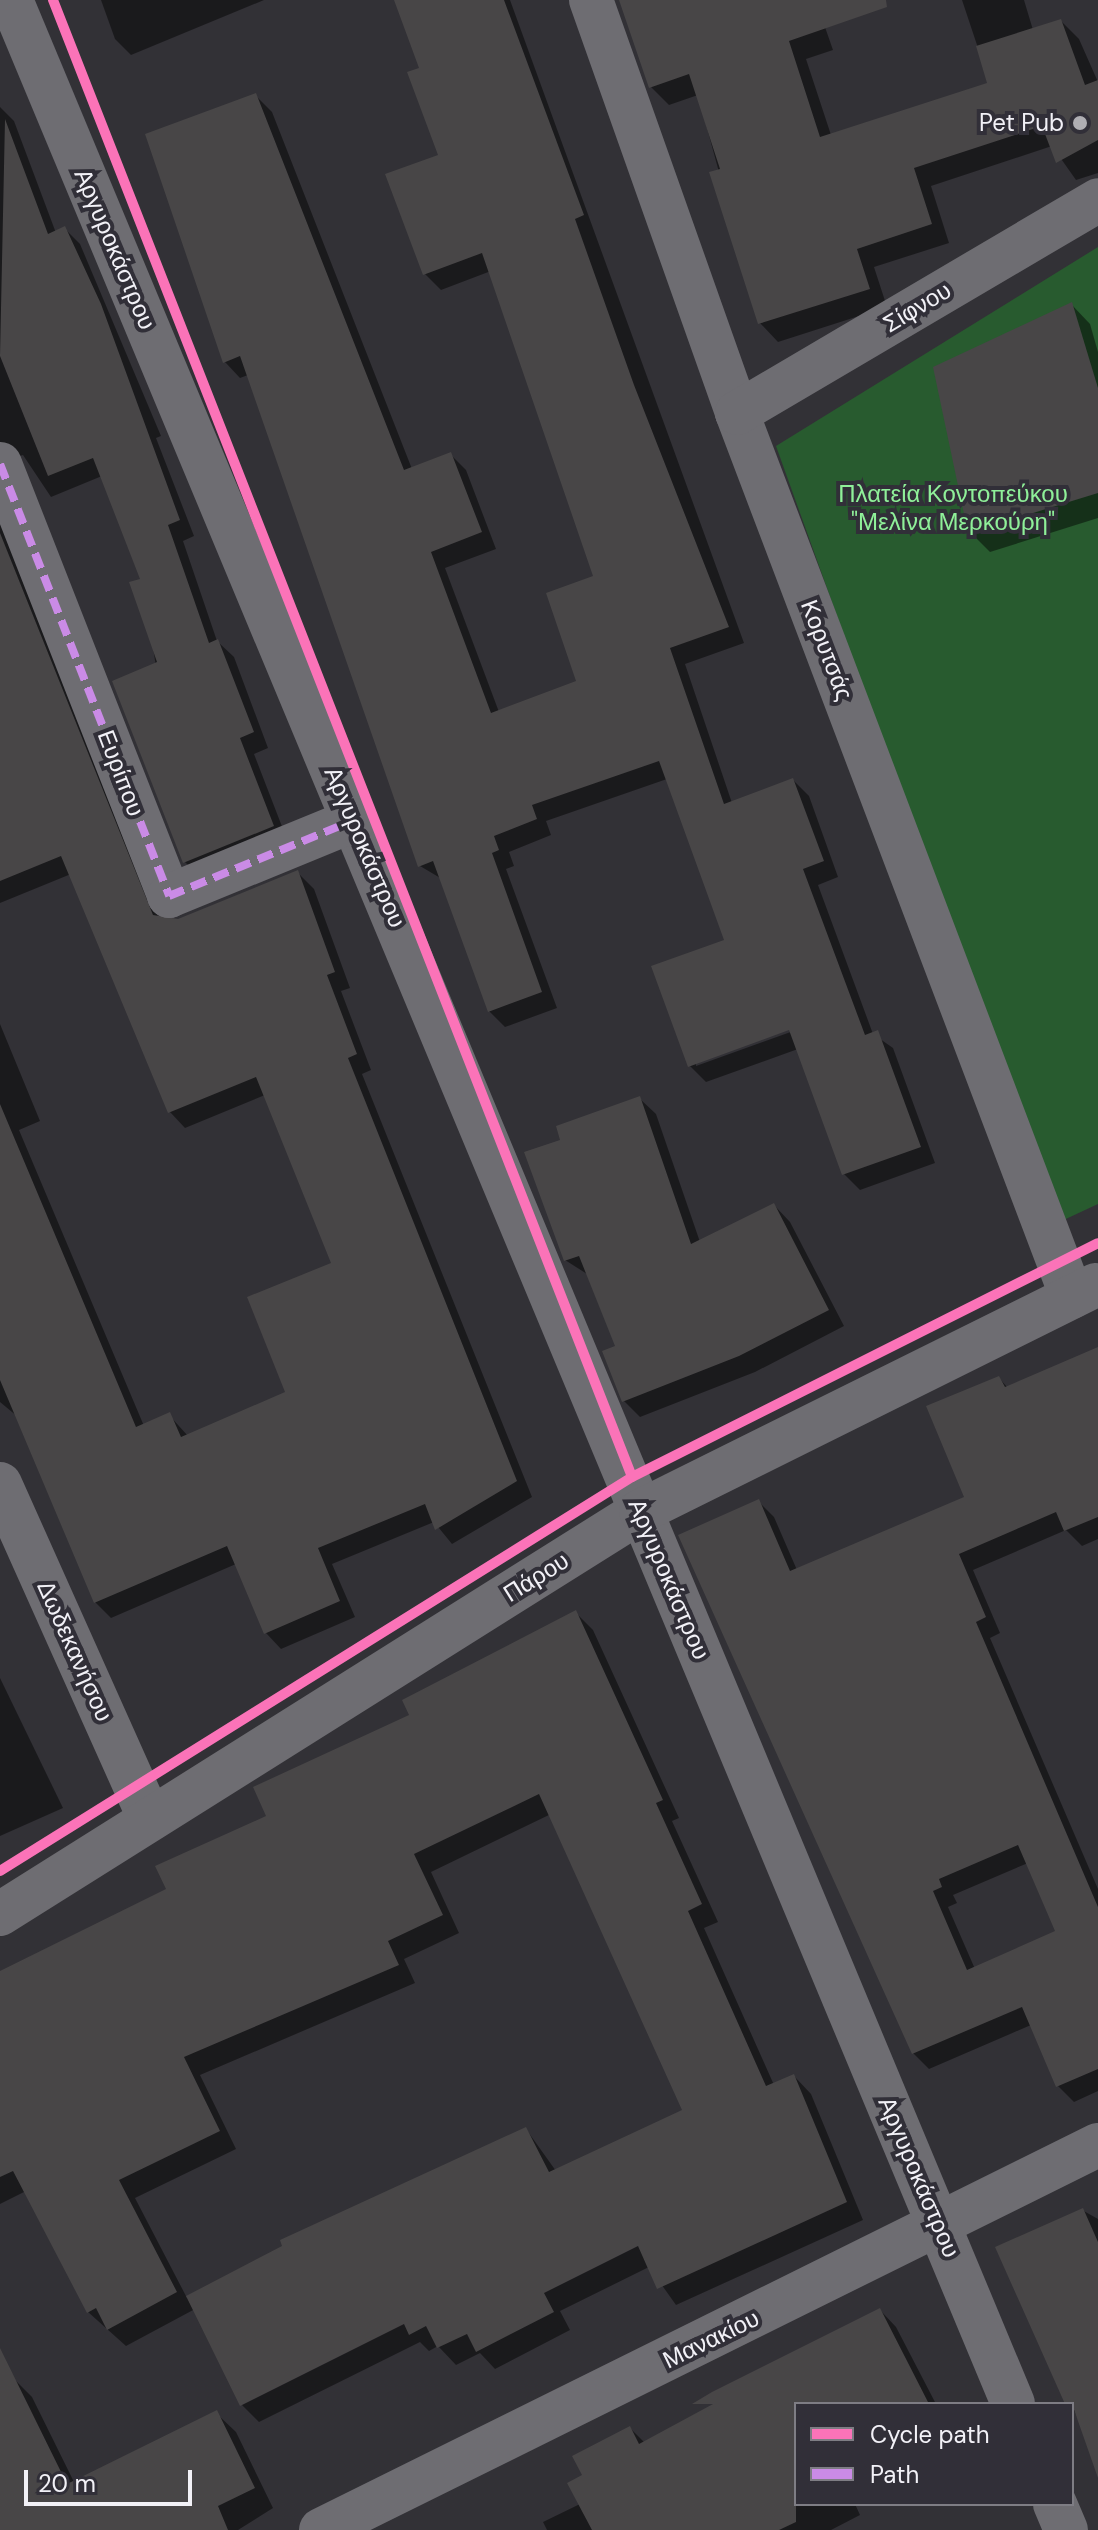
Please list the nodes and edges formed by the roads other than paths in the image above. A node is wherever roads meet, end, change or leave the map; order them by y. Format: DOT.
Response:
graph roads {
  1 [pos="11,0"];
  2 [pos="591,0"];
  3 [pos="1098,200"];
  4 [pos="737,413"];
  5 [pos="0,464"];
  6 [pos="354,820"];
  7 [pos="1085,1291"];
  8 [pos="0,1484"];
  9 [pos="641,1511"];
  10 [pos="150,1819"];
  11 [pos="0,1914"];
  12 [pos="1098,2145"];
  13 [pos="940,2227"];
  14 [pos="1012,2402"];
  15 [pos="1056,2506"];
  16 [pos="321,2530"];
  17 [pos="1066,2530"];
  1 -- 6 [label="street, Αργυροκάστρου"];
  2 -- 4 [label="street, Κορυτσάς"];
  3 -- 4 [label="street, Σίφνου"];
  4 -- 7 [label="street, Κορυτσάς"];
  5 -- 6 [label="street, Ευρίπου"];
  6 -- 9 [label="street, Αργυροκάστρου"];
  7 -- 9 [label="street, Πάρου"];
  8 -- 10 [label="street, Δωδεκανήσου"];
  9 -- 10 [label="street, Πάρου"];
  9 -- 13 [label="street, Αργυροκάστρου"];
  10 -- 11 [label="street, Πάρου"];
  12 -- 13 [label="street, Μανακίου"];
  13 -- 14 [label="street, Αργυροκάστρου"];
  13 -- 16 [label="street, Μανακίου"];
  15 -- 17 [label="street"];
}
